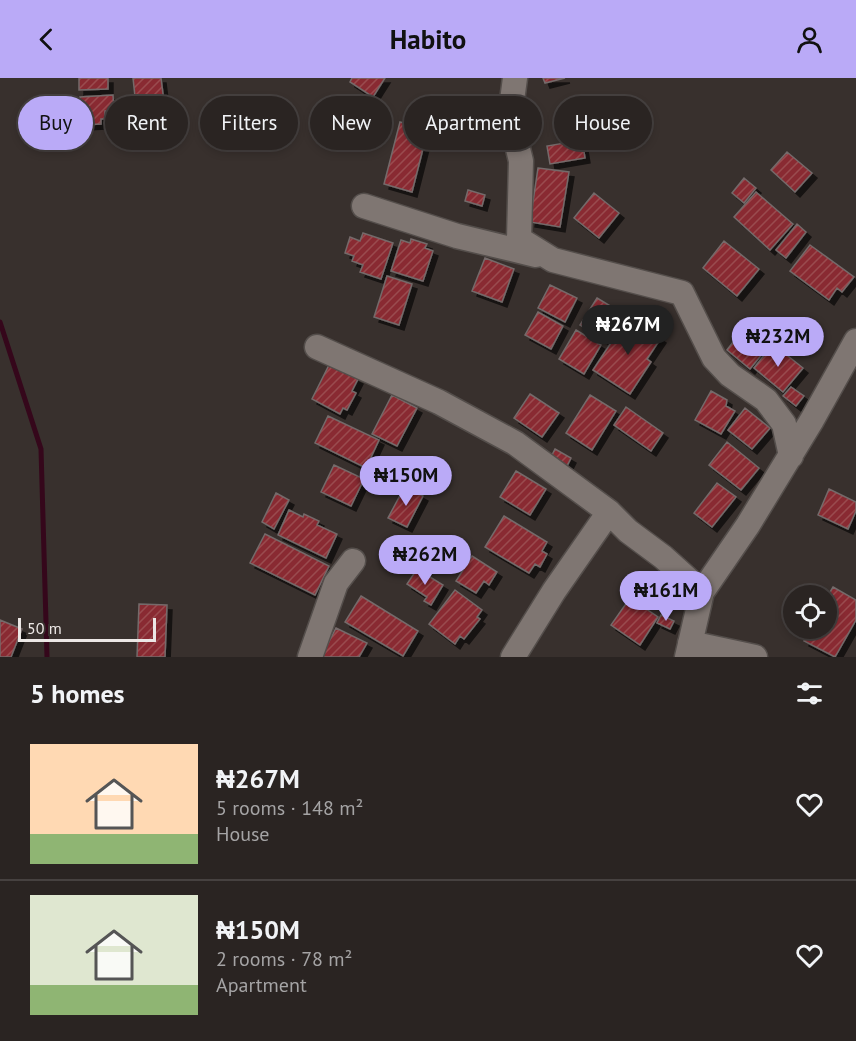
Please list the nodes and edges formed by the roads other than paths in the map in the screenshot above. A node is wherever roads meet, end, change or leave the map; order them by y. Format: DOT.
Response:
graph roads {
  1 [pos="515,78"];
  2 [pos="364,206"];
  3 [pos="553,260"];
  4 [pos="856,341"];
  5 [pos="317,347"];
  6 [pos="812,420"];
  7 [pos="784,424"];
  8 [pos="791,456"];
  9 [pos="609,512"];
  10 [pos="353,561"];
  11 [pos="702,592"];
  12 [pos="689,650"];
  13 [pos="310,657"];
  14 [pos="513,657"];
  15 [pos="755,657"];
  1 -- 3 [label="street"];
  2 -- 3 [label="street"];
  3 -- 7 [label="street"];
  4 -- 6 [label="street"];
  5 -- 9 [label="street"];
  6 -- 7 [label="street"];
  6 -- 8 [label="street"];
  7 -- 8 [label="street"];
  8 -- 11 [label="street"];
  9 -- 11 [label="street"];
  9 -- 14 [label="street"];
  10 -- 13 [label="street"];
  11 -- 12 [label="street"];
  12 -- 15 [label="street"];
}
